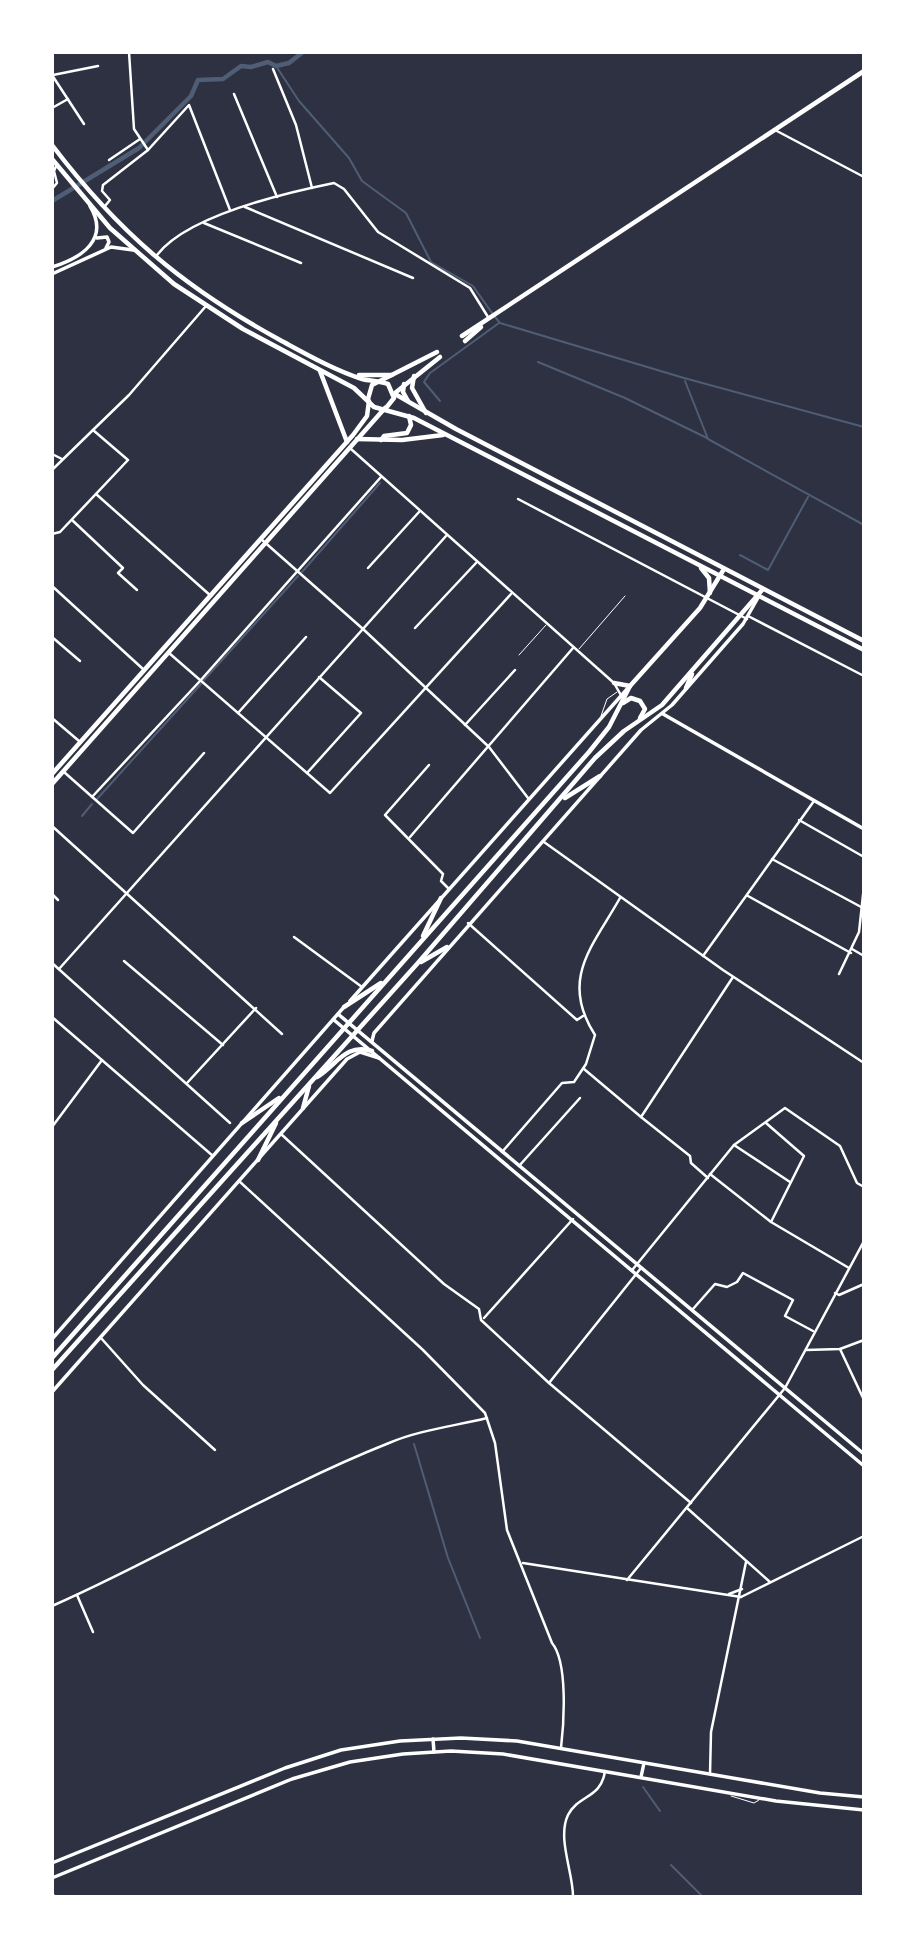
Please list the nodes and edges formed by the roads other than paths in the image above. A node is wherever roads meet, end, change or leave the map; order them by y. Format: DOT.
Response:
graph roads {
  1 [pos="129,52"];
  2 [pos="98,66"];
  3 [pos="273,69"];
  4 [pos="863,71"];
  5 [pos="52,75"];
  6 [pos="234,94"];
  7 [pos="68,99"];
  8 [pos="52,108"];
  9 [pos="84,124"];
  10 [pos="775,130"];
  11 [pos="140,139"];
  12 [pos="52,145"];
  13 [pos="148,150"];
  14 [pos="52,159"];
  15 [pos="109,160"];
  16 [pos="57,164"];
  17 [pos="863,177"];
  18 [pos="312,188"];
  19 [pos="52,189"];
  20 [pos="277,197"];
  21 [pos="89,204"];
  22 [pos="245,207"];
  23 [pos="104,209"];
  24 [pos="230,210"];
  25 [pos="204,223"];
  26 [pos="96,240"];
  27 [pos="104,250"];
  28 [pos="133,250"];
  29 [pos="155,258"];
  30 [pos="301,263"];
  31 [pos="52,267"];
  32 [pos="52,274"];
  33 [pos="179,276"];
  34 [pos="413,278"];
  35 [pos="174,284"];
  36 [pos="206,306"];
  37 [pos="490,319"];
  38 [pos="463,338"];
  39 [pos="320,370"];
  40 [pos="346,373"];
  41 [pos="397,375"];
  42 [pos="414,375"];
  43 [pos="380,382"];
  44 [pos="405,383"];
  45 [pos="394,394"];
  46 [pos="369,400"];
  47 [pos="411,405"];
  48 [pos="385,408"];
  49 [pos="426,413"];
  50 [pos="409,415"];
  51 [pos="93,430"];
  52 [pos="445,434"];
  53 [pos="357,439"];
  54 [pos="381,440"];
  55 [pos="348,445"];
  56 [pos="52,454"];
  57 [pos="62,459"];
  58 [pos="52,470"];
  59 [pos="381,477"];
  60 [pos="96,494"];
  61 [pos="518,499"];
  62 [pos="419,512"];
  63 [pos="71,519"];
  64 [pos="52,534"];
  65 [pos="446,536"];
  66 [pos="261,539"];
  67 [pos="266,543"];
  68 [pos="476,563"];
  69 [pos="698,565"];
  70 [pos="368,568"];
  71 [pos="724,569"];
  72 [pos="298,571"];
  73 [pos="720,576"];
  74 [pos="52,586"];
  75 [pos="763,589"];
  76 [pos="136,590"];
  77 [pos="511,594"];
  78 [pos="709,595"];
  79 [pos="211,596"];
  80 [pos="625,596"];
  81 [pos="759,596"];
  82 [pos="216,600"];
  83 [pos="745,617"];
  84 [pos="546,625"];
  85 [pos="415,628"];
  86 [pos="363,629"];
  87 [pos="52,636"];
  88 [pos="306,637"];
  89 [pos="863,641"];
  90 [pos="575,650"];
  91 [pos="863,650"];
  92 [pos="169,653"];
  93 [pos="519,655"];
  94 [pos="80,661"];
  95 [pos="515,670"];
  96 [pos="694,670"];
  97 [pos="147,672"];
  98 [pos="863,676"];
  99 [pos="319,677"];
  100 [pos="200,681"];
  101 [pos="614,683"];
  102 [pos="426,687"];
  103 [pos="628,688"];
  104 [pos="686,688"];
  105 [pos="621,698"];
  106 [pos="237,713"];
  107 [pos="663,713"];
  108 [pos="52,718"];
  109 [pos="601,718"];
  110 [pos="640,718"];
  111 [pos="465,724"];
  112 [pos="266,738"];
  113 [pos="83,745"];
  114 [pos="489,747"];
  115 [pos="204,753"];
  116 [pos="429,765"];
  117 [pos="64,771"];
  118 [pos="307,773"];
  119 [pos="52,774"];
  120 [pos="600,776"];
  121 [pos="52,784"];
  122 [pos="92,797"];
  123 [pos="529,799"];
  124 [pos="814,801"];
  125 [pos="556,805"];
  126 [pos="799,820"];
  127 [pos="52,826"];
  128 [pos="863,828"];
  129 [pos="410,838"];
  130 [pos="542,841"];
  131 [pos="863,857"];
  132 [pos="772,859"];
  133 [pos="863,886"];
  134 [pos="449,889"];
  135 [pos="128,893"];
  136 [pos="52,894"];
  137 [pos="748,896"];
  138 [pos="441,898"];
  139 [pos="620,898"];
  140 [pos="863,899"];
  141 [pos="58,900"];
  142 [pos="863,908"];
  143 [pos="468,923"];
  144 [pos="295,937"];
  145 [pos="419,943"];
  146 [pos="447,947"];
  147 [pos="851,951"];
  148 [pos="703,956"];
  149 [pos="863,956"];
  150 [pos="124,961"];
  151 [pos="52,963"];
  152 [pos="417,964"];
  153 [pos="59,969"];
  154 [pos="839,974"];
  155 [pos="734,977"];
  156 [pos="387,979"];
  157 [pos="362,987"];
  158 [pos="344,1007"];
  159 [pos="256,1008"];
  160 [pos="338,1014"];
  161 [pos="583,1016"];
  162 [pos="52,1017"];
  163 [pos="334,1020"];
  164 [pos="348,1023"];
  165 [pos="343,1028"];
  166 [pos="357,1031"];
  167 [pos="282,1034"];
  168 [pos="353,1035"];
  169 [pos="223,1045"];
  170 [pos="376,1046"];
  171 [pos="372,1051"];
  172 [pos="381,1059"];
  173 [pos="102,1060"];
  174 [pos="863,1063"];
  175 [pos="584,1069"];
  176 [pos="310,1082"];
  177 [pos="187,1084"];
  178 [pos="285,1094"];
  179 [pos="580,1098"];
  180 [pos="303,1108"];
  181 [pos="280,1115"];
  182 [pos="641,1117"];
  183 [pos="230,1123"];
  184 [pos="242,1123"];
  185 [pos="766,1123"];
  186 [pos="52,1127"];
  187 [pos="281,1134"];
  188 [pos="734,1145"];
  189 [pos="502,1152"];
  190 [pos="213,1156"];
  191 [pos="258,1160"];
  192 [pos="519,1166"];
  193 [pos="709,1176"];
  194 [pos="239,1181"];
  195 [pos="790,1182"];
  196 [pos="863,1187"];
  197 [pos="573,1219"];
  198 [pos="772,1222"];
  199 [pos="863,1241"];
  200 [pos="639,1266"];
  201 [pos="849,1268"];
  202 [pos="635,1271"];
  203 [pos="863,1284"];
  204 [pos="835,1293"];
  205 [pos="692,1310"];
  206 [pos="481,1320"];
  207 [pos="813,1331"];
  208 [pos="101,1338"];
  209 [pos="52,1339"];
  210 [pos="863,1340"];
  211 [pos="840,1349"];
  212 [pos="806,1350"];
  213 [pos="52,1358"];
  214 [pos="52,1370"];
  215 [pos="549,1383"];
  216 [pos="785,1388"];
  217 [pos="52,1392"];
  218 [pos="862,1393"];
  219 [pos="780,1394"];
  220 [pos="863,1400"];
  221 [pos="487,1418"];
  222 [pos="215,1450"];
  223 [pos="863,1454"];
  224 [pos="863,1466"];
  225 [pos="691,1503"];
  226 [pos="687,1508"];
  227 [pos="863,1536"];
  228 [pos="746,1562"];
  229 [pos="523,1563"];
  230 [pos="627,1580"];
  231 [pos="770,1582"];
  232 [pos="742,1589"];
  233 [pos="77,1595"];
  234 [pos="727,1595"];
  235 [pos="741,1597"];
  236 [pos="52,1606"];
  237 [pos="93,1632"];
  238 [pos="433,1739"];
  239 [pos="561,1748"];
  240 [pos="434,1752"];
  241 [pos="644,1763"];
  242 [pos="604,1771"];
  243 [pos="710,1774"];
  244 [pos="641,1777"];
  245 [pos="223,1793"];
  246 [pos="840,1795"];
  247 [pos="863,1797"];
  248 [pos="229,1804"];
  249 [pos="838,1808"];
  250 [pos="863,1810"];
  251 [pos="52,1863"];
  252 [pos="52,1878"];
  253 [pos="573,1896"];
  1 -- 11 [label="street"];
  2 -- 5 [label="street"];
  3 -- 18 [label="street"];
  4 -- 10 [label="main road"];
  5 -- 7 [label="street"];
  6 -- 20 [label="street"];
  7 -- 8 [label="street"];
  7 -- 9 [label="street"];
  10 -- 17 [label="street"];
  10 -- 37 [label="main road"];
  11 -- 13 [label="street"];
  11 -- 15 [label="street"];
  12 -- 23 [label="main road"];
  13 -- 23 [label="street"];
  13 -- 24 [label="street"];
  14 -- 16 [label="main road"];
  16 -- 19 [label="street"];
  16 -- 21 [label="main road"];
  18 -- 20 [label="street"];
  18 -- 37 [label="street"];
  20 -- 22 [label="street"];
  21 -- 26 [label="main road"];
  21 -- 28 [label="main road"];
  22 -- 24 [label="street"];
  22 -- 34 [label="street"];
  23 -- 29 [label="main road"];
  24 -- 25 [label="street"];
  25 -- 29 [label="street"];
  25 -- 30 [label="street"];
  26 -- 27 [label="main road"];
  26 -- 31 [label="main road"];
  27 -- 28 [label="main road"];
  27 -- 32 [label="main road"];
  28 -- 35 [label="main road"];
  29 -- 33 [label="main road"];
  33 -- 35 [label="main road"];
  33 -- 40 [label="main road"];
  35 -- 36 [label="main road"];
  36 -- 39 [label="main road"];
  36 -- 51 [label="street"];
  37 -- 38 [label="main road"];
  39 -- 46 [label="main road"];
  39 -- 55 [label="main road"];
  40 -- 41 [label="main road"];
  40 -- 43 [label="main road"];
  41 -- 42 [label="main road"];
  41 -- 43 [label="main road"];
  42 -- 44 [label="main road"];
  42 -- 49 [label="main road"];
  43 -- 45 [label="main road"];
  43 -- 46 [label="main road"];
  44 -- 45 [label="main road"];
  44 -- 47 [label="main road"];
  45 -- 47 [label="main road"];
  45 -- 48 [label="main road"];
  46 -- 48 [label="main road"];
  46 -- 55 [label="main road"];
  47 -- 49 [label="main road"];
  48 -- 50 [label="main road"];
  48 -- 53 [label="main road"];
  49 -- 71 [label="main road"];
  50 -- 52 [label="main road"];
  50 -- 54 [label="main road"];
  51 -- 57 [label="street"];
  51 -- 60 [label="street"];
  52 -- 54 [label="main road"];
  52 -- 69 [label="main road"];
  53 -- 54 [label="main road"];
  53 -- 55 [label="main road"];
  55 -- 59 [label="street"];
  55 -- 66 [label="main road"];
  55 -- 67 [label="main road"];
  56 -- 57 [label="street"];
  57 -- 58 [label="street"];
  59 -- 62 [label="street"];
  59 -- 72 [label="street"];
  60 -- 63 [label="street"];
  60 -- 79 [label="street"];
  61 -- 78 [label="street"];
  62 -- 65 [label="street"];
  62 -- 70 [label="street"];
  63 -- 64 [label="street"];
  63 -- 76 [label="street"];
  65 -- 68 [label="street"];
  65 -- 86 [label="street"];
  66 -- 67 [label="street"];
  66 -- 79 [label="main road"];
  67 -- 72 [label="street"];
  67 -- 82 [label="main road"];
  68 -- 77 [label="street"];
  68 -- 85 [label="street"];
  69 -- 73 [label="main road"];
  69 -- 78 [label="main road"];
  71 -- 73 [label="main road"];
  71 -- 75 [label="main road"];
  72 -- 86 [label="street"];
  72 -- 100 [label="street"];
  73 -- 78 [label="main road"];
  73 -- 81 [label="main road"];
  74 -- 97 [label="street"];
  75 -- 81 [label="main road"];
  75 -- 89 [label="main road"];
  77 -- 84 [label="street"];
  77 -- 102 [label="street"];
  78 -- 83 [label="street"];
  78 -- 103 [label="main road"];
  79 -- 82 [label="street"];
  79 -- 97 [label="main road"];
  80 -- 90 [label="lane"];
  81 -- 83 [label="main road"];
  81 -- 91 [label="main road"];
  82 -- 92 [label="main road"];
  83 -- 96 [label="main road"];
  83 -- 98 [label="street"];
  83 -- 104 [label="main road"];
  84 -- 90 [label="street"];
  84 -- 93 [label="lane"];
  86 -- 99 [label="street"];
  86 -- 102 [label="street"];
  87 -- 94 [label="street"];
  88 -- 106 [label="street"];
  90 -- 101 [label="street"];
  90 -- 114 [label="street"];
  92 -- 97 [label="main road"];
  92 -- 100 [label="street"];
  95 -- 111 [label="street"];
  96 -- 104 [label="main road"];
  96 -- 110 [label="main road"];
  97 -- 113 [label="main road"];
  99 -- 112 [label="street"];
  99 -- 118 [label="street"];
  100 -- 106 [label="street"];
  100 -- 122 [label="street"];
  101 -- 103 [label="main road"];
  101 -- 105 [label="street"];
  102 -- 111 [label="street"];
  102 -- 118 [label="street"];
  103 -- 105 [label="main road"];
  103 -- 105 [label="lane"];
  104 -- 107 [label="main road"];
  105 -- 109 [label="main road"];
  105 -- 109 [label="lane"];
  105 -- 110 [label="main road"];
  105 -- 145 [label="main road"];
  106 -- 112 [label="street"];
  107 -- 120 [label="main road"];
  107 -- 124 [label="main road"];
  108 -- 113 [label="street"];
  109 -- 123 [label="main road"];
  110 -- 125 [label="main road"];
  111 -- 114 [label="street"];
  112 -- 118 [label="street"];
  112 -- 135 [label="street"];
  113 -- 117 [label="main road"];
  113 -- 119 [label="main road"];
  114 -- 123 [label="street"];
  114 -- 129 [label="street"];
  115 -- 122 [label="street"];
  116 -- 129 [label="street"];
  117 -- 121 [label="main road"];
  117 -- 122 [label="street"];
  120 -- 125 [label="main road"];
  120 -- 130 [label="main road"];
  123 -- 134 [label="main road"];
  124 -- 126 [label="street"];
  124 -- 128 [label="main road"];
  125 -- 152 [label="main road"];
  126 -- 131 [label="street"];
  126 -- 132 [label="street"];
  127 -- 135 [label="street"];
  129 -- 134 [label="street"];
  130 -- 139 [label="street"];
  130 -- 143 [label="main road"];
  132 -- 137 [label="street"];
  132 -- 142 [label="street"];
  133 -- 140 [label="street"];
  134 -- 138 [label="main road"];
  135 -- 153 [label="street"];
  135 -- 159 [label="street"];
  136 -- 141 [label="street"];
  137 -- 147 [label="street"];
  137 -- 148 [label="street"];
  138 -- 145 [label="main road"];
  138 -- 157 [label="main road"];
  139 -- 148 [label="street"];
  139 -- 161 [label="street"];
  140 -- 142 [label="street"];
  142 -- 147 [label="street"];
  143 -- 146 [label="main road"];
  143 -- 161 [label="street"];
  144 -- 157 [label="street"];
  145 -- 156 [label="main road"];
  146 -- 152 [label="main road"];
  146 -- 170 [label="main road"];
  147 -- 149 [label="street"];
  147 -- 154 [label="street"];
  148 -- 155 [label="street"];
  150 -- 169 [label="street"];
  151 -- 153 [label="street"];
  152 -- 166 [label="main road"];
  153 -- 177 [label="street"];
  155 -- 174 [label="street"];
  155 -- 182 [label="street"];
  156 -- 158 [label="main road"];
  156 -- 164 [label="main road"];
  157 -- 158 [label="main road"];
  158 -- 160 [label="main road"];
  159 -- 167 [label="street"];
  159 -- 169 [label="street"];
  160 -- 163 [label="main road"];
  160 -- 164 [label="main road"];
  161 -- 175 [label="street"];
  162 -- 173 [label="street"];
  163 -- 165 [label="main road"];
  163 -- 184 [label="main road"];
  164 -- 165 [label="main road"];
  164 -- 166 [label="main road"];
  165 -- 168 [label="main road"];
  165 -- 178 [label="main road"];
  166 -- 168 [label="main road"];
  166 -- 170 [label="main road"];
  168 -- 171 [label="main road"];
  168 -- 176 [label="main road"];
  169 -- 177 [label="street"];
  170 -- 189 [label="main road"];
  171 -- 172 [label="main road"];
  171 -- 176 [label="main road"];
  172 -- 180 [label="main road"];
  172 -- 197 [label="main road"];
  173 -- 186 [label="street"];
  173 -- 190 [label="street"];
  175 -- 182 [label="street"];
  175 -- 189 [label="street"];
  176 -- 180 [label="main road"];
  176 -- 181 [label="main road"];
  177 -- 183 [label="street"];
  178 -- 184 [label="main road"];
  178 -- 213 [label="main road"];
  179 -- 192 [label="street"];
  180 -- 187 [label="main road"];
  181 -- 191 [label="main road"];
  181 -- 214 [label="main road"];
  182 -- 193 [label="street"];
  184 -- 190 [label="main road"];
  185 -- 188 [label="street"];
  185 -- 195 [label="street"];
  185 -- 196 [label="street"];
  187 -- 191 [label="main road"];
  187 -- 206 [label="street"];
  188 -- 193 [label="street"];
  188 -- 195 [label="street"];
  189 -- 192 [label="main road"];
  190 -- 209 [label="main road"];
  191 -- 194 [label="main road"];
  192 -- 200 [label="main road"];
  193 -- 198 [label="street"];
  193 -- 200 [label="street"];
  194 -- 208 [label="main road"];
  194 -- 221 [label="street"];
  195 -- 198 [label="street"];
  197 -- 202 [label="main road"];
  197 -- 206 [label="street"];
  198 -- 201 [label="street"];
  199 -- 201 [label="street"];
  200 -- 202 [label="street"];
  200 -- 205 [label="main road"];
  201 -- 204 [label="street"];
  202 -- 215 [label="street"];
  202 -- 219 [label="main road"];
  203 -- 204 [label="street"];
  204 -- 207 [label="street"];
  205 -- 207 [label="street"];
  205 -- 216 [label="main road"];
  206 -- 215 [label="street"];
  207 -- 212 [label="street"];
  208 -- 217 [label="main road"];
  208 -- 222 [label="street"];
  210 -- 211 [label="street"];
  211 -- 212 [label="street"];
  211 -- 218 [label="street"];
  212 -- 216 [label="street"];
  215 -- 225 [label="street"];
  216 -- 219 [label="street"];
  216 -- 223 [label="main road"];
  218 -- 220 [label="street"];
  219 -- 224 [label="main road"];
  219 -- 225 [label="street"];
  221 -- 229 [label="street"];
  221 -- 233 [label="street"];
  225 -- 226 [label="street"];
  226 -- 228 [label="street"];
  226 -- 230 [label="street"];
  227 -- 231 [label="street"];
  228 -- 231 [label="street"];
  228 -- 232 [label="street"];
  229 -- 230 [label="street"];
  229 -- 239 [label="street"];
  230 -- 234 [label="street"];
  231 -- 235 [label="street"];
  232 -- 234 [label="street"];
  232 -- 235 [label="street"];
  233 -- 236 [label="street"];
  233 -- 237 [label="street"];
  234 -- 235 [label="street"];
  235 -- 243 [label="street"];
  238 -- 239 [label="main road"];
  238 -- 240 [label="main road"];
  238 -- 245 [label="main road"];
  239 -- 241 [label="main road"];
  240 -- 242 [label="main road"];
  240 -- 248 [label="main road"];
  241 -- 243 [label="main road"];
  241 -- 244 [label="main road"];
  242 -- 244 [label="main road"];
  242 -- 253 [label="street"];
  243 -- 246 [label="main road"];
  244 -- 249 [label="main road"];
  245 -- 248 [label="main road"];
  245 -- 251 [label="main road"];
  246 -- 247 [label="main road"];
  246 -- 249 [label="main road"];
  248 -- 252 [label="main road"];
  249 -- 250 [label="main road"];
}
